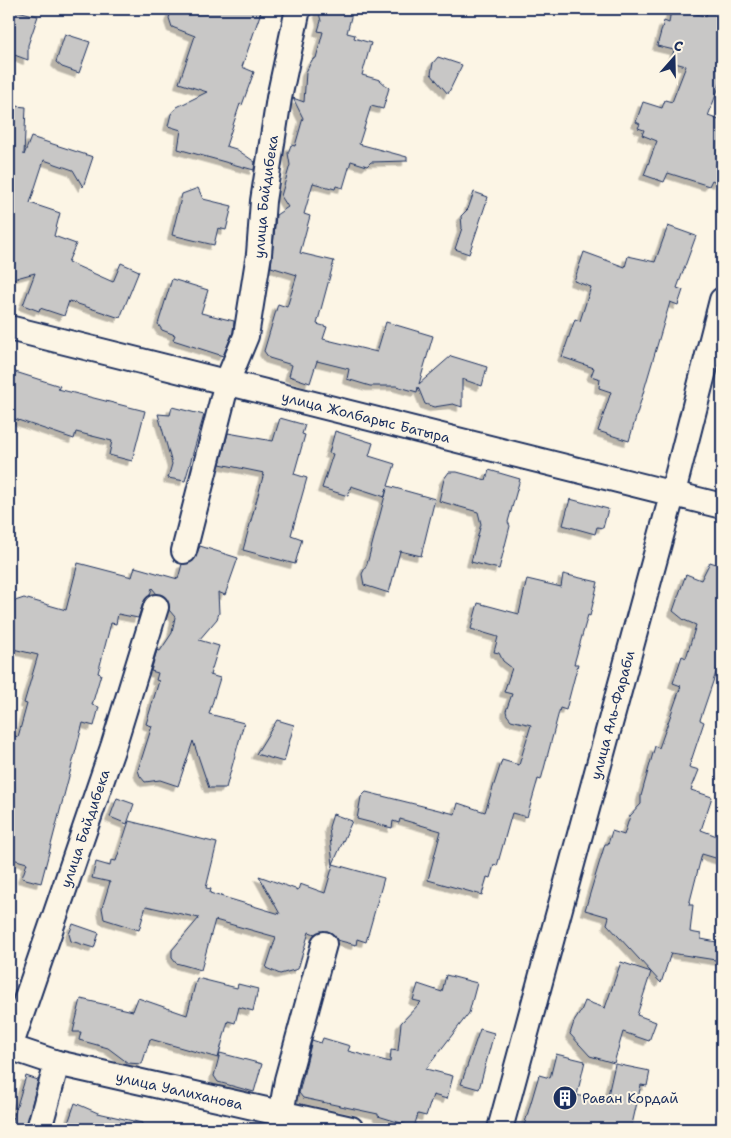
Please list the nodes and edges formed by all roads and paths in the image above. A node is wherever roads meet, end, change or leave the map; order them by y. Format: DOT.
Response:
graph roads {
  1 [pos="298,9"];
  2 [pos="722,300"];
  3 [pos="9,328"];
  4 [pos="226,382"];
  5 [pos="673,492"];
  6 [pos="722,506"];
  7 [pos="184,551"];
  8 [pos="156,607"];
  9 [pos="324,944"];
  10 [pos="10,1047"];
  11 [pos="57,1063"];
  12 [pos="280,1114"];
  13 [pos="39,1129"];
  14 [pos="351,1129"];
  15 [pos="500,1129"];
  1 -- 4 [label="street, улица Байдибека"];
  2 -- 5 [label="street, улица Аль-Фараби"];
  3 -- 4 [label="street, улица Жолбарыс Батыра"];
  4 -- 5 [label="street, улица Жолбарыс Батыра"];
  4 -- 7 [label="street, улица Байдибека"];
  5 -- 6 [label="street, улица Жолбарыс Батыра"];
  5 -- 15 [label="street, улица Аль-Фараби"];
  8 -- 10 [label="street, улица Байдибека"];
  9 -- 12 [label="street"];
  10 -- 11 [label="street, улица Уалиханова"];
  11 -- 12 [label="street, улица Уалиханова"];
  11 -- 13 [label="street"];
  12 -- 14 [label="street, улица Уалиханова"];
}
